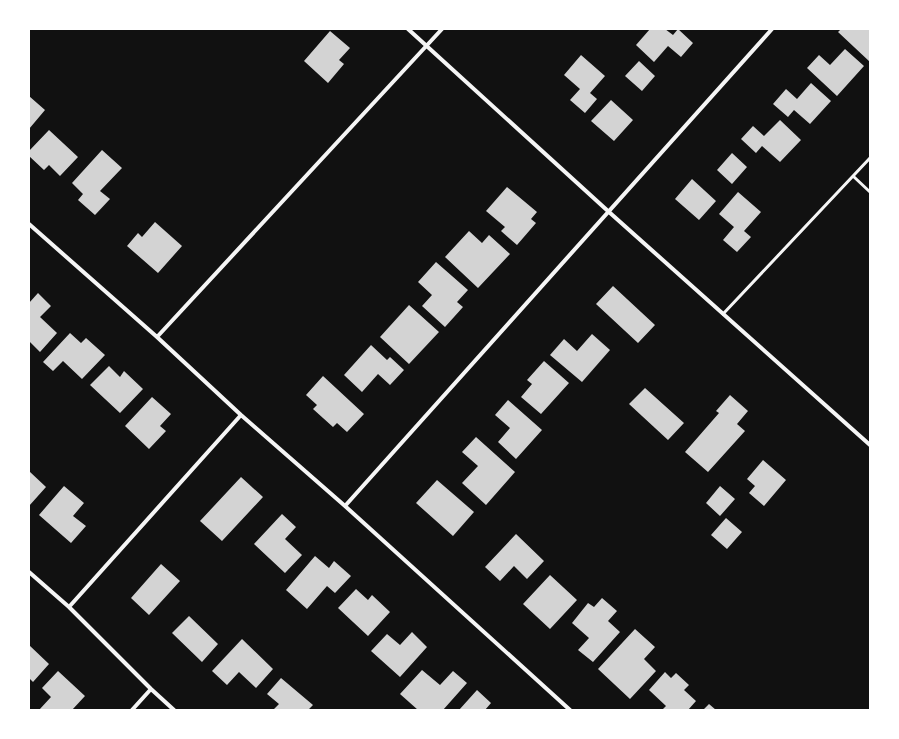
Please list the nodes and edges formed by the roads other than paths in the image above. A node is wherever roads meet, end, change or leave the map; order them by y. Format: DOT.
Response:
graph roads {
  1 [pos="408,29"];
  2 [pos="442,29"];
  3 [pos="772,29"];
  4 [pos="426,46"];
  5 [pos="870,158"];
  6 [pos="853,176"];
  7 [pos="870,192"];
  8 [pos="609,212"];
  9 [pos="29,224"];
  10 [pos="723,314"];
  11 [pos="157,337"];
  12 [pos="241,415"];
  13 [pos="870,445"];
  14 [pos="345,506"];
  15 [pos="29,572"];
  16 [pos="69,607"];
  17 [pos="151,689"];
  18 [pos="132,710"];
  19 [pos="174,710"];
  20 [pos="570,710"];
  1 -- 4 [label="street"];
  2 -- 4 [label="street"];
  3 -- 8 [label="street"];
  4 -- 8 [label="street"];
  4 -- 11 [label="street"];
  5 -- 6 [label="lane"];
  6 -- 7 [label="lane"];
  6 -- 10 [label="lane"];
  8 -- 10 [label="street"];
  8 -- 14 [label="street"];
  9 -- 11 [label="street"];
  10 -- 13 [label="street"];
  11 -- 12 [label="street"];
  12 -- 14 [label="street"];
  12 -- 16 [label="street"];
  14 -- 20 [label="street"];
  15 -- 16 [label="street"];
  16 -- 17 [label="street"];
  17 -- 18 [label="street"];
  17 -- 19 [label="street"];
}
